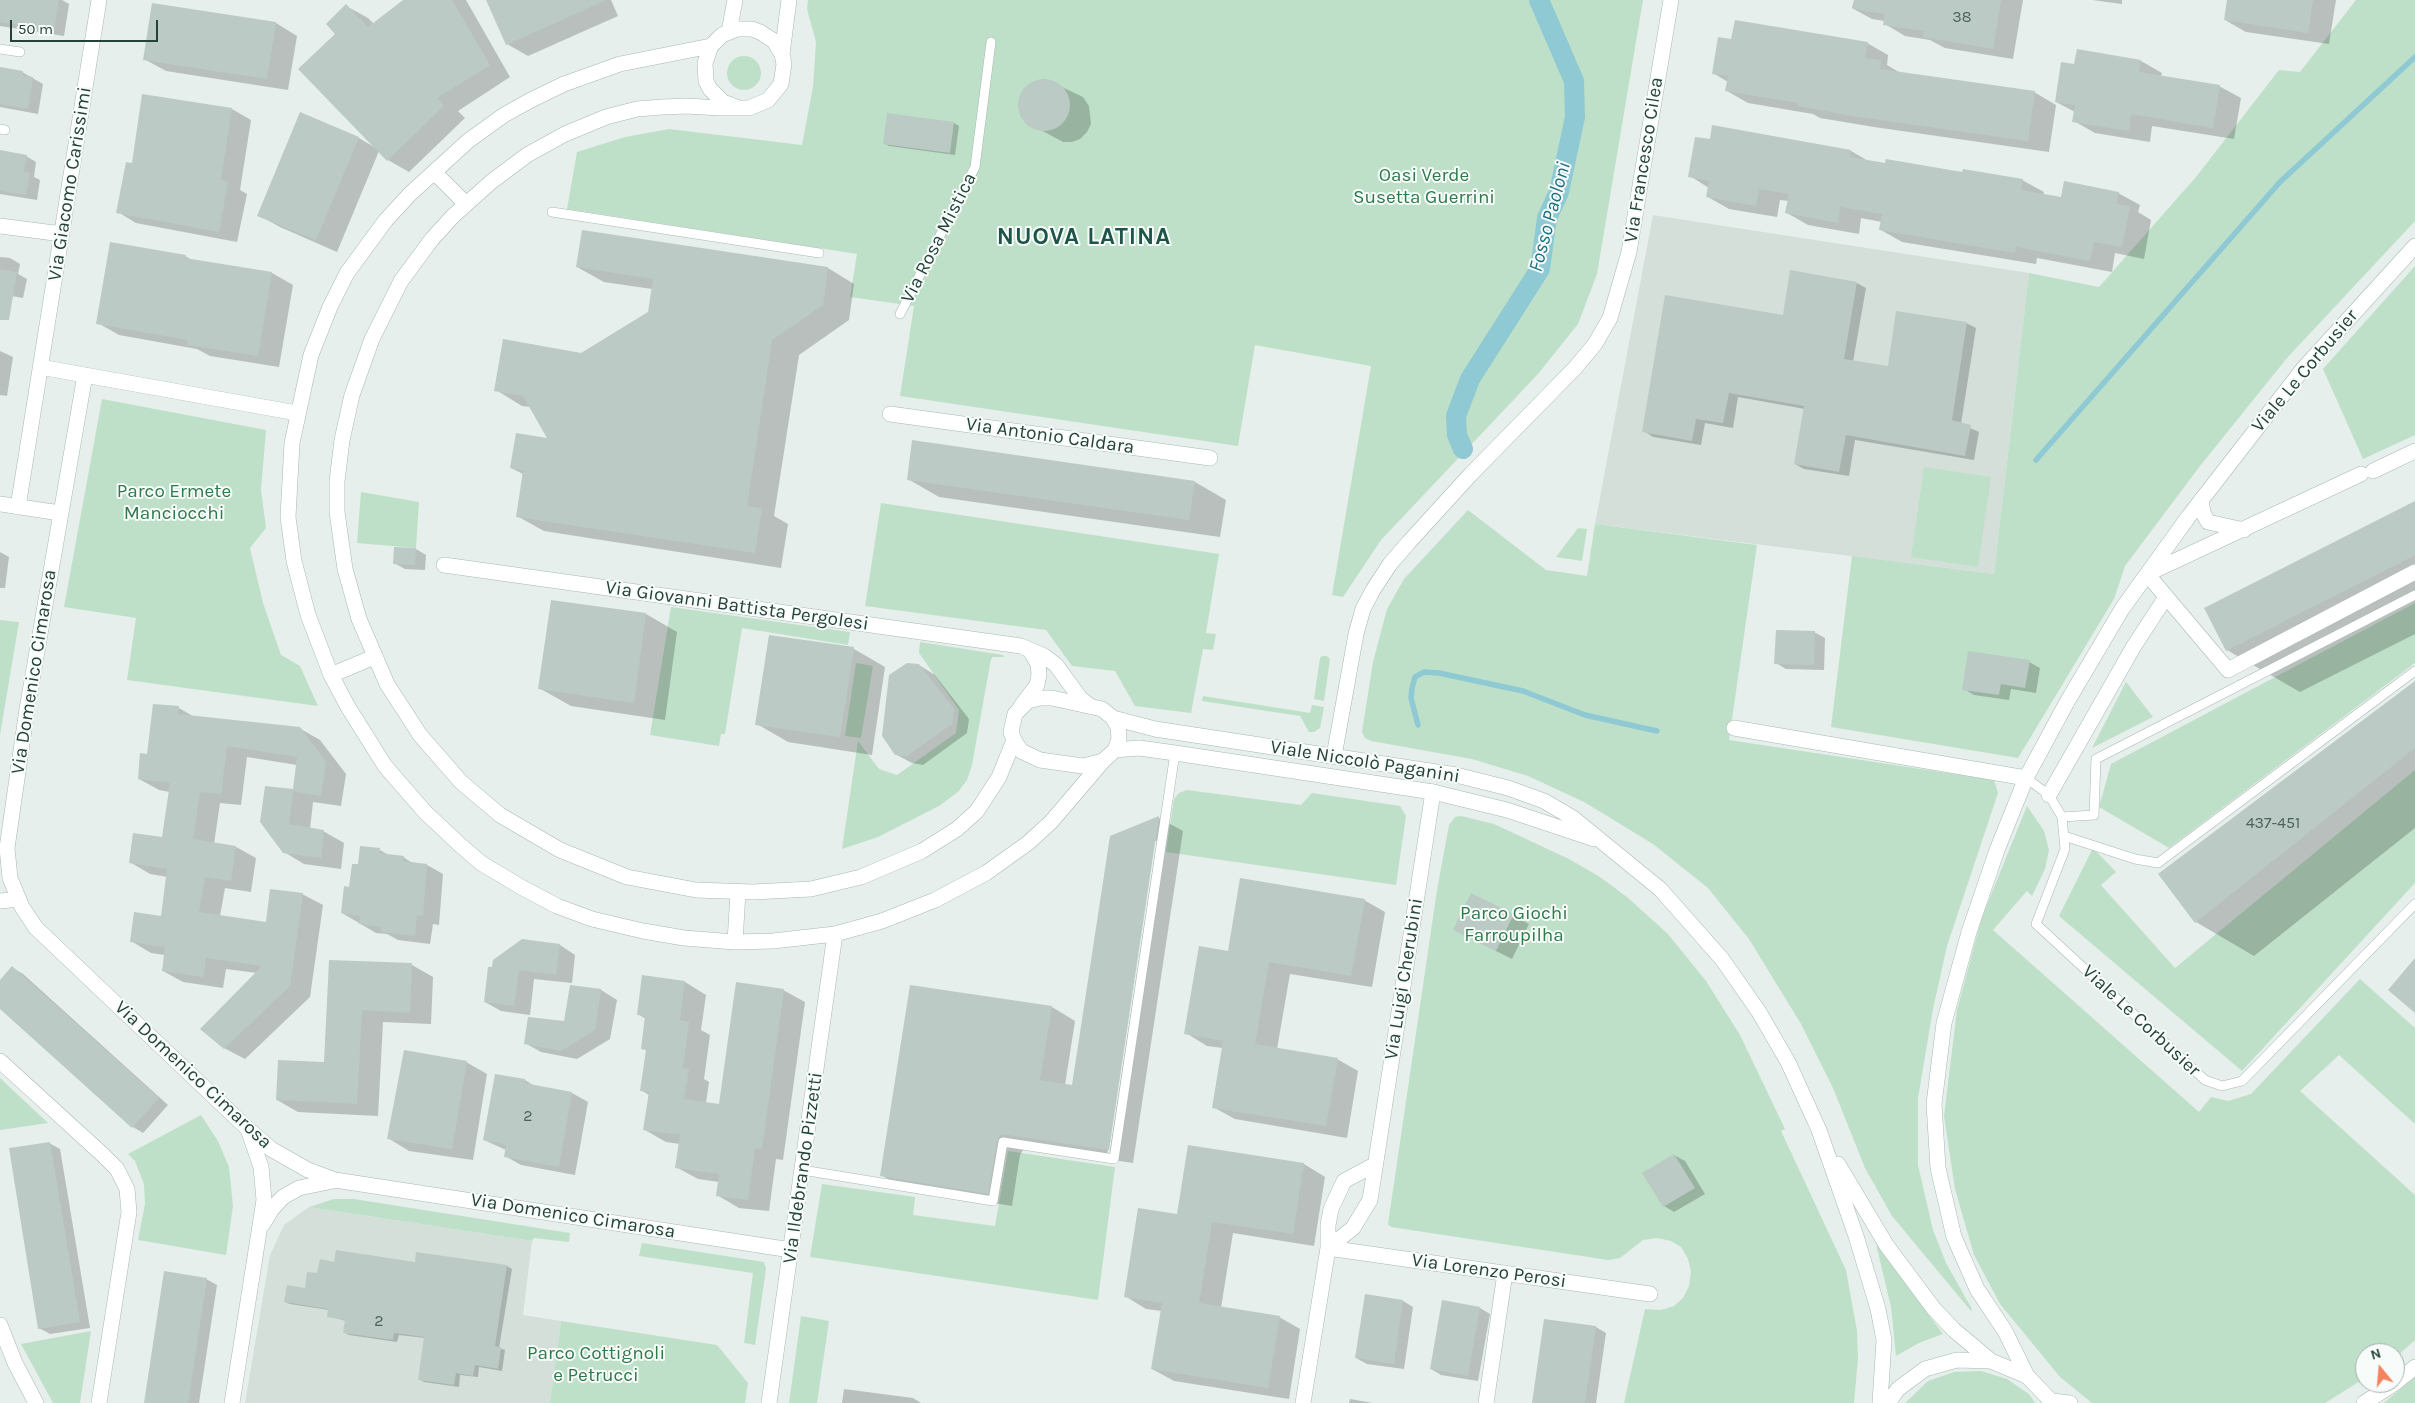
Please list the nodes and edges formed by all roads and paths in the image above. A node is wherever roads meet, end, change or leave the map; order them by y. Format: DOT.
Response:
graph roads {
  1 [pos="99,0"];
  2 [pos="735,0"];
  3 [pos="790,0"];
  4 [pos="1671,0"];
  5 [pos="729,32"];
  6 [pos="990,42"];
  7 [pos="711,46"];
  8 [pos="0,49"];
  9 [pos="20,52"];
  10 [pos="782,54"];
  11 [pos="739,108"];
  12 [pos="434,172"];
  13 [pos="466,204"];
  14 [pos="552,212"];
  15 [pos="0,226"];
  16 [pos="62,234"];
  17 [pos="2415,246"];
  18 [pos="819,254"];
  19 [pos="900,314"];
  20 [pos="40,367"];
  21 [pos="85,375"];
  22 [pos="297,413"];
  23 [pos="890,414"];
  24 [pos="2415,451"];
  25 [pos="1210,458"];
  26 [pos="2201,500"];
  27 [pos="0,504"];
  28 [pos="18,506"];
  29 [pos="60,513"];
  30 [pos="2244,530"];
  31 [pos="444,565"];
  32 [pos="2415,572"];
  33 [pos="2147,574"];
  34 [pos="2415,595"];
  35 [pos="2166,597"];
  36 [pos="1030,650"];
  37 [pos="374,657"];
  38 [pos="2415,671"];
  39 [pos="331,675"];
  40 [pos="1021,706"];
  41 [pos="1090,706"];
  42 [pos="1113,718"];
  43 [pos="1734,728"];
  44 [pos="1014,740"];
  45 [pos="1116,750"];
  46 [pos="1175,753"];
  47 [pos="1334,756"];
  48 [pos="1103,761"];
  49 [pos="2026,778"];
  50 [pos="1433,792"];
  51 [pos="2049,795"];
  52 [pos="2062,817"];
  53 [pos="2064,836"];
  54 [pos="1603,842"];
  55 [pos="5,878"];
  56 [pos="738,892"];
  57 [pos="19,899"];
  58 [pos="0,901"];
  59 [pos="2415,904"];
  60 [pos="835,934"];
  61 [pos="735,942"];
  62 [pos="0,1061"];
  63 [pos="248,1128"];
  64 [pos="1819,1130"];
  65 [pos="1374,1165"];
  66 [pos="802,1170"];
  67 [pos="335,1180"];
  68 [pos="259,1232"];
  69 [pos="1328,1248"];
  70 [pos="792,1250"];
  71 [pos="1505,1274"];
  72 [pos="1650,1294"];
  73 [pos="0,1325"];
  74 [pos="1991,1360"];
  75 [pos="2415,1367"];
  76 [pos="2405,1375"];
  77 [pos="2026,1376"];
  78 [pos="2380,1393"];
  79 [pos="2053,1402"];
  80 [pos="36,1403"];
  81 [pos="99,1403"];
  82 [pos="232,1403"];
  83 [pos="769,1403"];
  84 [pos="1303,1403"];
  85 [pos="1486,1403"];
  86 [pos="1880,1403"];
  87 [pos="1888,1403"];
  88 [pos="2070,1403"];
  89 [pos="2364,1403"];
  1 -- 16 [label="street, Via Giacomo Carissimi"];
  2 -- 5 [label="street"];
  3 -- 10 [label="street"];
  4 -- 47 [label="street, Via Francesco Cilea"];
  5 -- 7 [label="street"];
  5 -- 10 [label="street"];
  6 -- 19 [label="lane, Via Rosa Mistica"];
  7 -- 11 [label="street"];
  7 -- 12 [label="street"];
  8 -- 9 [label="lane"];
  10 -- 11 [label="street"];
  11 -- 13 [label="street"];
  12 -- 13 [label="street"];
  12 -- 22 [label="street"];
  13 -- 37 [label="street"];
  14 -- 18 [label="lane"];
  15 -- 16 [label="street"];
  16 -- 20 [label="street, Via Giacomo Carissimi"];
  17 -- 26 [label="street, Viale Le Corbusier"];
  20 -- 21 [label="street"];
  20 -- 28 [label="street, Via Giacomo Carissimi"];
  21 -- 22 [label="street"];
  21 -- 29 [label="street, Via Domenico Cimarosa"];
  22 -- 39 [label="street"];
  23 -- 25 [label="street, Via Antonio Caldara"];
  24 -- 30 [label="street, Viale Le Corbusier"];
  26 -- 30 [label="street"];
  26 -- 33 [label="street, Viale Le Corbusier"];
  27 -- 28 [label="street"];
  28 -- 29 [label="street"];
  29 -- 55 [label="street, Via Domenico Cimarosa"];
  30 -- 33 [label="street, Viale Le Corbusier"];
  31 -- 36 [label="street, Via Giovanni Battista Pergolesi"];
  32 -- 35 [label="street"];
  33 -- 35 [label="street"];
  33 -- 49 [label="street, Viale Le Corbusier"];
  34 -- 52 [label="lane"];
  35 -- 51 [label="street"];
  36 -- 40 [label="street"];
  36 -- 41 [label="street, Via Giovanni Battista Pergolesi"];
  37 -- 39 [label="street"];
  37 -- 56 [label="street"];
  38 -- 53 [label="lane"];
  39 -- 61 [label="street"];
  40 -- 41 [label="street, Viale Niccolò Paganini"];
  40 -- 44 [label="street"];
  41 -- 42 [label="street, Viale Niccolò Paganini"];
  42 -- 45 [label="street"];
  42 -- 47 [label="street, Viale Niccolò Paganini"];
  43 -- 49 [label="street"];
  44 -- 48 [label="street"];
  44 -- 56 [label="street"];
  45 -- 46 [label="street, Viale Niccolò Paganini"];
  45 -- 48 [label="street"];
  46 -- 50 [label="street, Viale Niccolò Paganini"];
  46 -- 66 [label="lane"];
  47 -- 54 [label="street, Viale Niccolò Paganini"];
  48 -- 60 [label="street"];
  49 -- 51 [label="lane, Viale Le Corbusier"];
  49 -- 77 [label="street, Viale Le Corbusier"];
  50 -- 54 [label="street, Viale Niccolò Paganini"];
  50 -- 65 [label="street, Via Luigi Cherubini"];
  51 -- 52 [label="lane, Viale Le Corbusier"];
  52 -- 53 [label="lane, Viale Le Corbusier"];
  53 -- 59 [label="lane, Viale Le Corbusier"];
  54 -- 64 [label="street, Viale Niccolò Paganini"];
  55 -- 57 [label="street, Via Domenico Cimarosa"];
  56 -- 61 [label="street"];
  57 -- 58 [label="street"];
  57 -- 63 [label="street, Via Domenico Cimarosa"];
  60 -- 61 [label="street"];
  60 -- 66 [label="street, Via Ildebrando Pizzetti"];
  62 -- 81 [label="street"];
  63 -- 67 [label="street, Via Domenico Cimarosa"];
  63 -- 68 [label="street"];
  64 -- 74 [label="street, Viale Niccolò Paganini"];
  64 -- 86 [label="street, Viale Niccolò Paganini"];
  65 -- 69 [label="street, Via Luigi Cherubini"];
  65 -- 69 [label="street"];
  66 -- 70 [label="street, Via Ildebrando Pizzetti"];
  67 -- 68 [label="street"];
  67 -- 70 [label="street, Via Domenico Cimarosa"];
  68 -- 82 [label="street"];
  69 -- 71 [label="street, Via Lorenzo Perosi"];
  69 -- 84 [label="street"];
  70 -- 83 [label="street, Via Ildebrando Pizzetti"];
  71 -- 72 [label="street, Via Lorenzo Perosi"];
  71 -- 85 [label="street"];
  73 -- 80 [label="street"];
  74 -- 77 [label="street"];
  74 -- 87 [label="street"];
  75 -- 76 [label="street"];
  77 -- 79 [label="street"];
  78 -- 89 [label="street"];
  79 -- 88 [label="street"];
}
